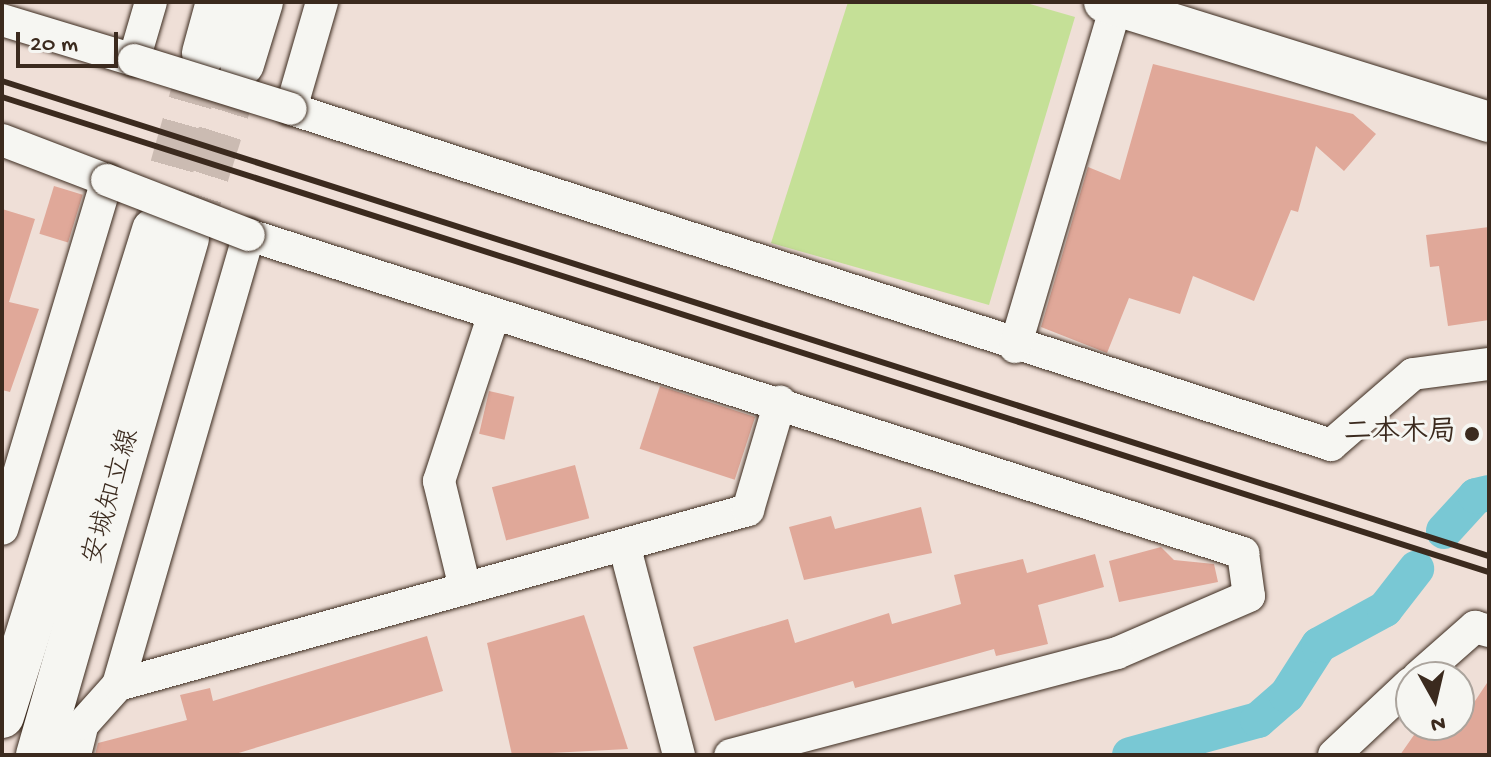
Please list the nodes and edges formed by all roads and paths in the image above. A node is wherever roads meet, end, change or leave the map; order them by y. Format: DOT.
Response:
graph roads {
  1 [pos="151,2"];
  2 [pos="218,2"];
  3 [pos="261,2"];
  4 [pos="322,2"];
  5 [pos="1110,4"];
  6 [pos="2,20"];
  7 [pos="134,60"];
  8 [pos="291,109"];
  9 [pos="1489,122"];
  10 [pos="2,140"];
  11 [pos="107,180"];
  12 [pos="249,235"];
  13 [pos="493,317"];
  14 [pos="1015,347"];
  15 [pos="1489,364"];
  16 [pos="780,402"];
  17 [pos="2,529"];
  18 [pos="625,548"];
  19 [pos="465,588"];
  20 [pos="1489,631"];
  21 [pos="1436,661"];
  22 [pos="118,685"];
  23 [pos="1395,698"];
  24 [pos="2,716"];
  25 [pos="38,755"];
  26 [pos="75,755"];
  27 [pos="679,755"];
  28 [pos="730,755"];
  29 [pos="1334,755"];
  1 -- 7 [label="street"];
  2 -- 3 [label="main road"];
  4 -- 8 [label="street"];
  5 -- 9 [label="street"];
  5 -- 14 [label="street"];
  6 -- 7 [label="street"];
  7 -- 8 [label="street, bridge"];
  8 -- 14 [label="street"];
  10 -- 11 [label="street"];
  11 -- 12 [label="street, bridge"];
  11 -- 17 [label="street"];
  12 -- 13 [label="street"];
  12 -- 22 [label="street"];
  13 -- 16 [label="street"];
  13 -- 19 [label="street"];
  14 -- 15 [label="street"];
  16 -- 18 [label="street"];
  16 -- 28 [label="street"];
  18 -- 19 [label="street"];
  18 -- 27 [label="street"];
  19 -- 22 [label="street"];
  20 -- 21 [label="street"];
  22 -- 26 [label="street"];
  23 -- 29 [label="street"];
  24 -- 25 [label="main road, 安城知立線"];
}
